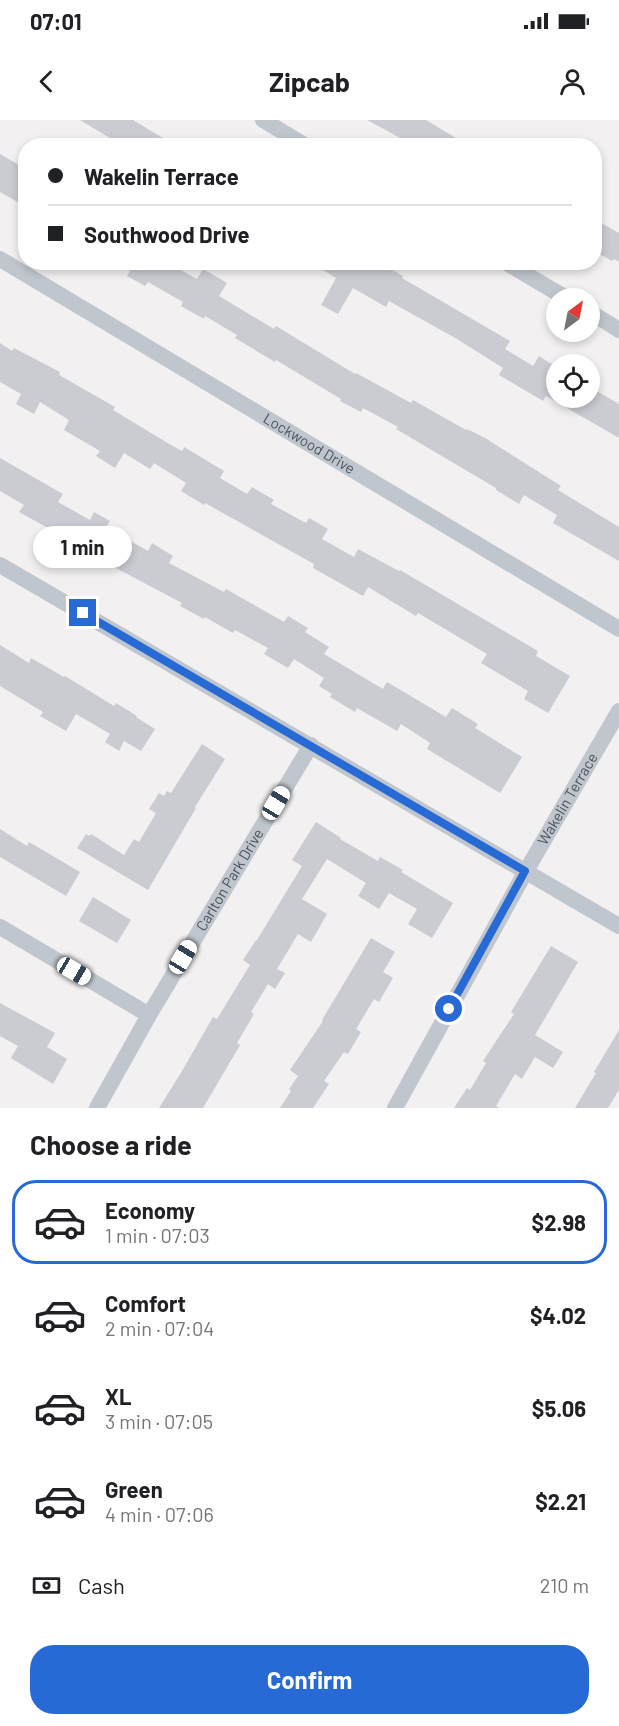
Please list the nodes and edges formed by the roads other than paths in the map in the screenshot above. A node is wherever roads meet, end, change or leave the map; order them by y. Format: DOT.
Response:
graph roads {
  1 [pos="263,120"];
  2 [pos="293,138"];
  3 [pos="0,259"];
  4 [pos="18,270"];
  5 [pos="18,270"];
  6 [pos="519,270"];
  7 [pos="549,288"];
  8 [pos="600,318"];
  9 [pos="619,330"];
  10 [pos="0,565"];
  11 [pos="619,629"];
  12 [pos="619,711"];
  13 [pos="311,745"];
  14 [pos="525,871"];
  15 [pos="619,926"];
  16 [pos="0,927"];
  17 [pos="149,1015"];
  18 [pos="97,1108"];
  19 [pos="394,1108"];
  1 -- 2 [label="street"];
  3 -- 4 [label="street, Lockwood Drive"];
  5 -- 11 [label="street, Lockwood Drive"];
  6 -- 7 [label="street"];
  8 -- 9 [label="street"];
  10 -- 13 [label="street"];
  12 -- 14 [label="street, Wakelin Terrace"];
  13 -- 14 [label="street"];
  13 -- 17 [label="street, Carlton Park Drive"];
  14 -- 15 [label="street"];
  14 -- 19 [label="street, Wakelin Terrace"];
  16 -- 17 [label="street"];
  17 -- 18 [label="street, Carlton Park Drive"];
}
